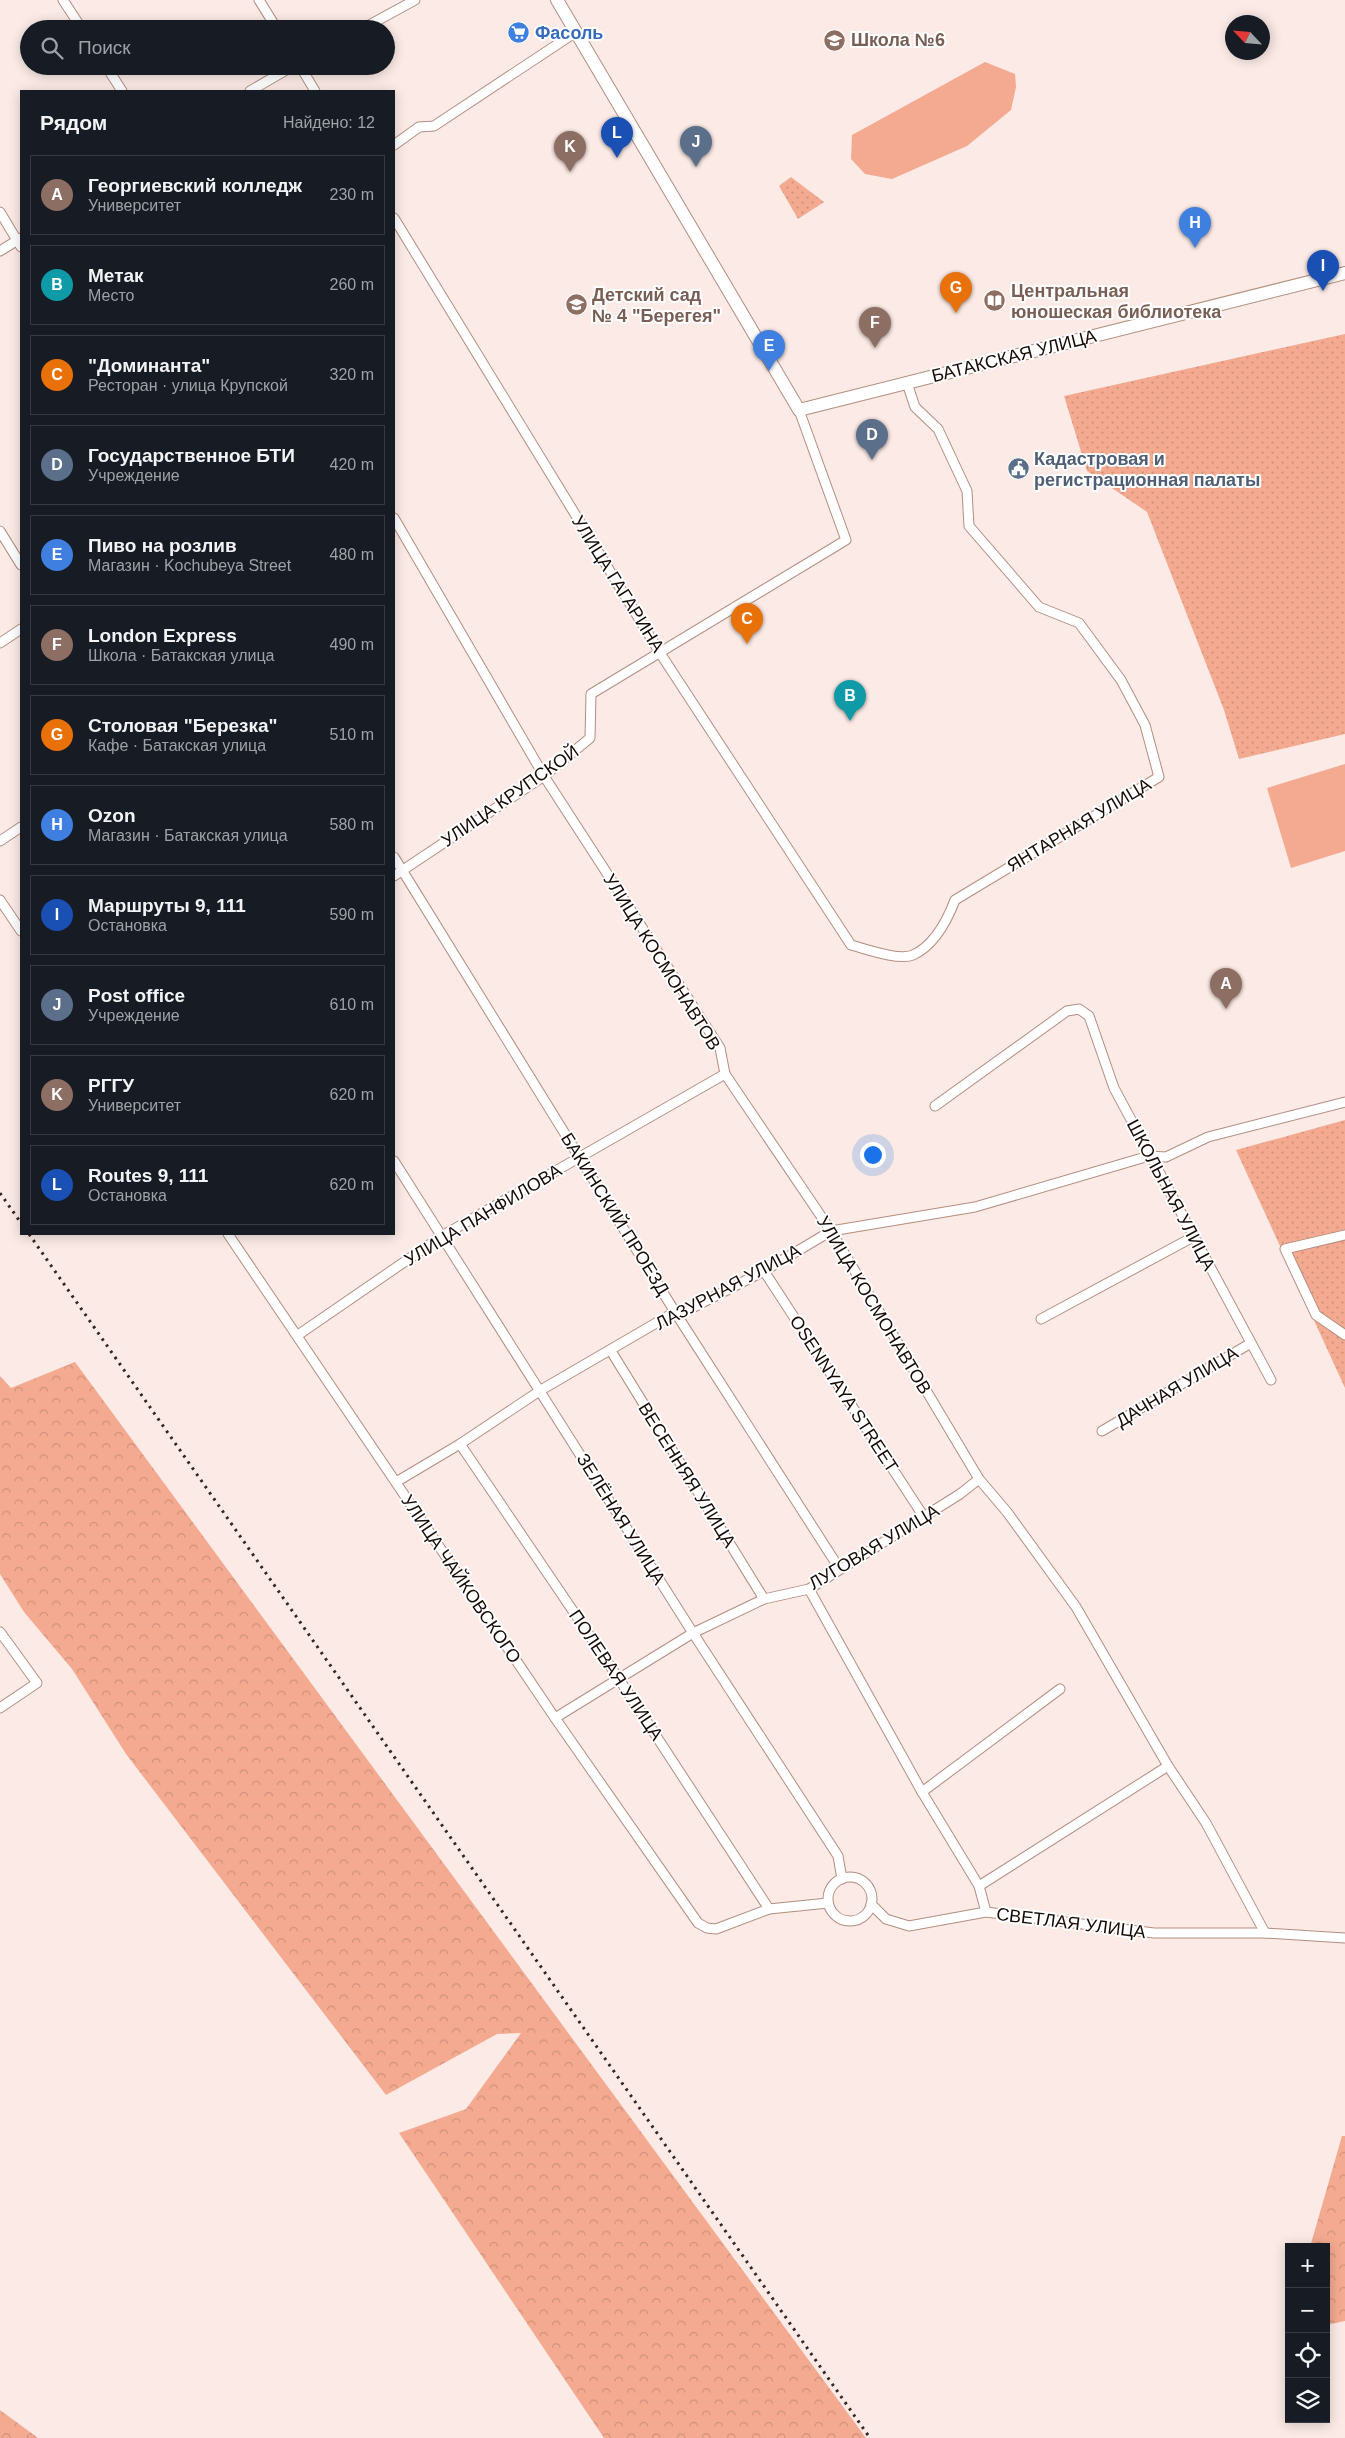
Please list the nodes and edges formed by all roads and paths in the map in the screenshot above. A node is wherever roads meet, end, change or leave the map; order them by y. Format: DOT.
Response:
graph roads {
  1 [pos="63,0"];
  2 [pos="259,0"];
  3 [pos="415,0"];
  4 [pos="557,0"];
  5 [pos="76,20"];
  6 [pos="271,20"];
  7 [pos="378,20"];
  8 [pos="576,32"];
  9 [pos="112,75"];
  10 [pos="277,75"];
  11 [pos="305,75"];
  12 [pos="121,90"];
  13 [pos="252,90"];
  14 [pos="314,90"];
  15 [pos="395,145"];
  16 [pos="0,212"];
  17 [pos="395,220"];
  18 [pos="20,242"];
  19 [pos="0,251"];
  20 [pos="1345,273"];
  21 [pos="908,383"];
  22 [pos="799,410"];
  23 [pos="395,520"];
  24 [pos="0,530"];
  25 [pos="20,563"];
  26 [pos="20,630"];
  27 [pos="0,643"];
  28 [pos="660,653"];
  29 [pos="544,776"];
  30 [pos="20,828"];
  31 [pos="0,841"];
  32 [pos="395,859"];
  33 [pos="402,870"];
  34 [pos="395,875"];
  35 [pos="0,900"];
  36 [pos="20,930"];
  37 [pos="851,945"];
  38 [pos="725,1074"];
  39 [pos="1345,1102"];
  40 [pos="935,1106"];
  41 [pos="1149,1156"];
  42 [pos="580,1158"];
  43 [pos="395,1163"];
  44 [pos="831,1231"];
  45 [pos="229,1235"];
  46 [pos="1345,1235"];
  47 [pos="442,1236"];
  48 [pos="1193,1237"];
  49 [pos="764,1271"];
  50 [pos="675,1312"];
  51 [pos="1041,1319"];
  52 [pos="298,1335"];
  53 [pos="1345,1335"];
  54 [pos="1251,1343"];
  55 [pos="611,1352"];
  56 [pos="1271,1380"];
  57 [pos="541,1390"];
  58 [pos="1102,1431"];
  59 [pos="460,1444"];
  60 [pos="979,1479"];
  61 [pos="396,1482"];
  62 [pos="924,1517"];
  63 [pos="839,1568"];
  64 [pos="809,1589"];
  65 [pos="764,1599"];
  66 [pos="0,1632"];
  67 [pos="693,1633"];
  68 [pos="619,1678"];
  69 [pos="1060,1689"];
  70 [pos="0,1708"];
  71 [pos="554,1718"];
  72 [pos="1168,1766"];
  73 [pos="922,1792"];
  74 [pos="842,1879"];
  75 [pos="979,1886"];
  76 [pos="828,1902"];
  77 [pos="871,1904"];
  78 [pos="769,1908"];
  79 [pos="986,1912"];
  80 [pos="1265,1933"];
  81 [pos="1345,1938"];
  1 -- 5 [label="street"];
  2 -- 6 [label="street"];
  3 -- 7 [label="street"];
  4 -- 8 [label="main road"];
  8 -- 15 [label="street"];
  8 -- 22 [label="main road"];
  9 -- 12 [label="street"];
  10 -- 13 [label="street"];
  11 -- 14 [label="street"];
  16 -- 18 [label="street"];
  17 -- 28 [label="street, УЛИЦА ГАГАРИНА"];
  18 -- 19 [label="street"];
  20 -- 21 [label="main road, БАТАКСКАЯ УЛИЦА"];
  21 -- 22 [label="main road, БАТАКСКАЯ УЛИЦА"];
  21 -- 37 [label="street, ЯНТАРНАЯ УЛИЦА"];
  22 -- 28 [label="street, УЛИЦА КРУПСКОЙ"];
  23 -- 29 [label="street, УЛИЦА КОСМОНАВТОВ"];
  24 -- 25 [label="street"];
  26 -- 27 [label="street"];
  28 -- 29 [label="street, УЛИЦА КРУПСКОЙ"];
  28 -- 37 [label="street, УЛИЦА ГАГАРИНА"];
  29 -- 33 [label="street, УЛИЦА КРУПСКОЙ"];
  29 -- 38 [label="street, УЛИЦА КОСМОНАВТОВ"];
  30 -- 31 [label="street"];
  32 -- 33 [label="street, БАКИНСКИЙ ПРОЕЗД"];
  33 -- 34 [label="street, УЛИЦА КРУПСКОЙ"];
  33 -- 42 [label="street, БАКИНСКИЙ ПРОЕЗД"];
  35 -- 36 [label="street"];
  38 -- 42 [label="street, УЛИЦА ПАНФИЛОВА"];
  38 -- 44 [label="street, УЛИЦА КОСМОНАВТОВ"];
  39 -- 41 [label="street, ЛАЗУРНАЯ УЛИЦА"];
  40 -- 41 [label="street, ШКОЛЬНАЯ УЛИЦА"];
  41 -- 44 [label="street, ЛАЗУРНАЯ УЛИЦА"];
  41 -- 48 [label="street, ШКОЛЬНАЯ УЛИЦА"];
  42 -- 47 [label="street, УЛИЦА ПАНФИЛОВА"];
  42 -- 50 [label="street, БАКИНСКИЙ ПРОЕЗД"];
  43 -- 47 [label="street, ЗЕЛЁНАЯ УЛИЦА"];
  44 -- 49 [label="street, ЛАЗУРНАЯ УЛИЦА"];
  44 -- 60 [label="street, УЛИЦА КОСМОНАВТОВ"];
  45 -- 52 [label="street, УЛИЦА ЧАЙКОВСКОГО"];
  46 -- 53 [label="street"];
  47 -- 52 [label="street, УЛИЦА ПАНФИЛОВА"];
  47 -- 57 [label="street, ЗЕЛЁНАЯ УЛИЦА"];
  48 -- 51 [label="street"];
  48 -- 54 [label="street, ШКОЛЬНАЯ УЛИЦА"];
  49 -- 50 [label="street, ЛАЗУРНАЯ УЛИЦА"];
  49 -- 62 [label="street, OSENNYAYA STREET"];
  50 -- 55 [label="street, ЛАЗУРНАЯ УЛИЦА"];
  50 -- 63 [label="street, БАКИНСКИЙ ПРОЕЗД"];
  52 -- 61 [label="street, УЛИЦА ЧАЙКОВСКОГО"];
  54 -- 56 [label="street, ШКОЛЬНАЯ УЛИЦА"];
  54 -- 58 [label="street, ДАЧНАЯ УЛИЦА"];
  55 -- 57 [label="street, ЛАЗУРНАЯ УЛИЦА"];
  55 -- 65 [label="street, ВЕСЕННЯЯ УЛИЦА"];
  57 -- 59 [label="street, ЛАЗУРНАЯ УЛИЦА"];
  57 -- 67 [label="street, ЗЕЛЁНАЯ УЛИЦА"];
  59 -- 61 [label="street, ЛАЗУРНАЯ УЛИЦА"];
  59 -- 68 [label="street, ПОЛЕВАЯ УЛИЦА"];
  60 -- 62 [label="street, ЛУГОВАЯ УЛИЦА"];
  60 -- 72 [label="street, УЛИЦА КОСМОНАВТОВ"];
  61 -- 71 [label="street, УЛИЦА ЧАЙКОВСКОГО"];
  62 -- 63 [label="street, ЛУГОВАЯ УЛИЦА"];
  63 -- 64 [label="street, ЛУГОВАЯ УЛИЦА"];
  64 -- 65 [label="street, ЛУГОВАЯ УЛИЦА"];
  64 -- 73 [label="street, СВЕТЛАЯ УЛИЦА"];
  65 -- 67 [label="street, ЛУГОВАЯ УЛИЦА"];
  66 -- 70 [label="street"];
  67 -- 68 [label="street, ЛУГОВАЯ УЛИЦА"];
  67 -- 74 [label="street, ЗЕЛЁНАЯ УЛИЦА"];
  68 -- 71 [label="street, ЛУГОВАЯ УЛИЦА"];
  68 -- 78 [label="street, ПОЛЕВАЯ УЛИЦА"];
  69 -- 73 [label="street"];
  71 -- 78 [label="street, УЛИЦА ЧАЙКОВСКОГО"];
  72 -- 75 [label="street"];
  72 -- 80 [label="street, УЛИЦА КОСМОНАВТОВ"];
  73 -- 75 [label="street, СВЕТЛАЯ УЛИЦА"];
  74 -- 76 [label="street"];
  74 -- 77 [label="street"];
  75 -- 79 [label="street, СВЕТЛАЯ УЛИЦА"];
  76 -- 77 [label="street"];
  76 -- 78 [label="street"];
  77 -- 79 [label="street"];
  79 -- 80 [label="street, СВЕТЛАЯ УЛИЦА"];
  80 -- 81 [label="street, СВЕТЛАЯ УЛИЦА"];
}
